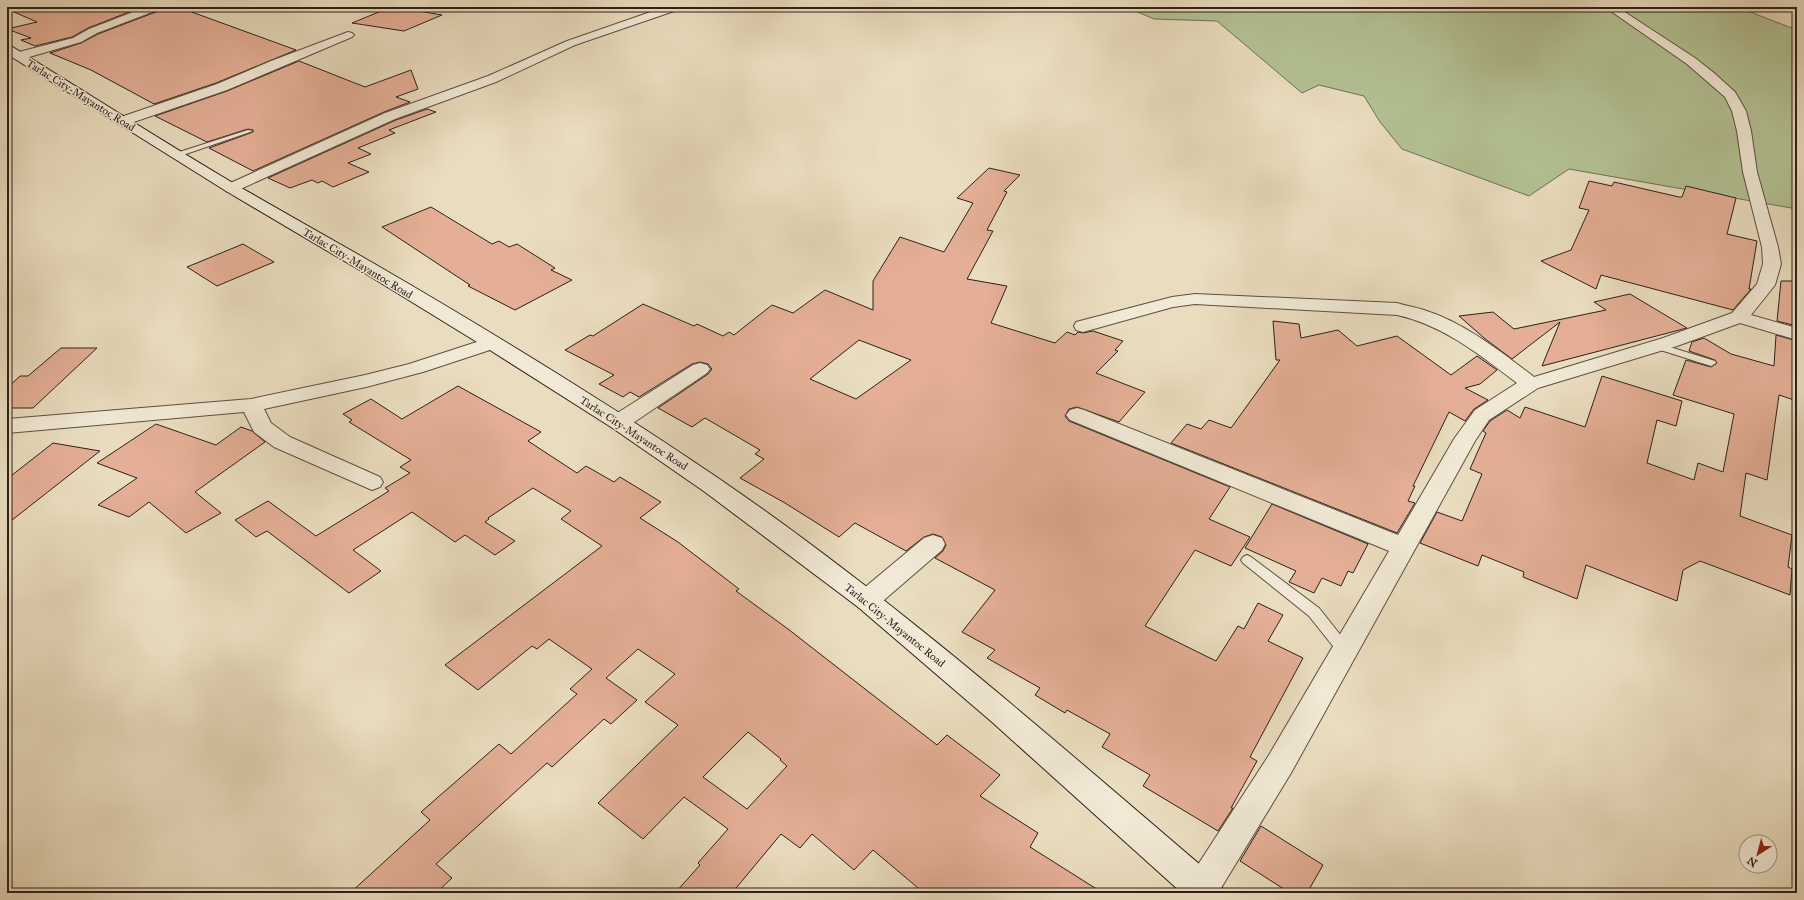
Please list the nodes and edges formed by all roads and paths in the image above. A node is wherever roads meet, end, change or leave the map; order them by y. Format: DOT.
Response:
graph roads {
  1 [pos="156,7"];
  2 [pos="676,7"];
  3 [pos="1610,7"];
  4 [pos="348,34"];
  5 [pos="13,52"];
  6 [pos="123,121"];
  7 [pos="250,131"];
  8 [pos="177,154"];
  9 [pos="231,188"];
  10 [pos="1739,318"];
  11 [pos="1083,326"];
  12 [pos="1797,334"];
  13 [pos="492,343"];
  14 [pos="1657,346"];
  15 [pos="1711,363"];
  16 [pos="700,369"];
  17 [pos="1531,384"];
  18 [pos="252,405"];
  19 [pos="1077,415"];
  20 [pos="619,422"];
  21 [pos="7,426"];
  22 [pos="372,482"];
  23 [pos="933,544"];
  24 [pos="1403,547"];
  25 [pos="1247,560"];
  26 [pos="867,600"];
  27 [pos="1345,651"];
  28 [pos="1204,891"];
  1 -- 5 [label="street"];
  2 -- 9 [label="street"];
  3 -- 10 [label="street"];
  4 -- 6 [label="street"];
  5 -- 6 [label="street, Tarlac City-Mayantoc Road"];
  6 -- 8 [label="street, Tarlac City-Mayantoc Road"];
  7 -- 8 [label="lane"];
  8 -- 9 [label="street, Tarlac City-Mayantoc Road"];
  9 -- 13 [label="street, Tarlac City-Mayantoc Road"];
  10 -- 12 [label="street"];
  10 -- 14 [label="street"];
  11 -- 17 [label="street"];
  13 -- 18 [label="street"];
  13 -- 20 [label="street, Tarlac City-Mayantoc Road"];
  14 -- 15 [label="lane"];
  14 -- 17 [label="street"];
  16 -- 20 [label="street"];
  17 -- 24 [label="street"];
  18 -- 21 [label="street"];
  18 -- 22 [label="street"];
  19 -- 24 [label="street"];
  20 -- 26 [label="street, Tarlac City-Mayantoc Road"];
  23 -- 26 [label="street"];
  24 -- 27 [label="street"];
  25 -- 27 [label="lane"];
  26 -- 28 [label="street, Tarlac City-Mayantoc Road"];
  27 -- 28 [label="street"];
}
